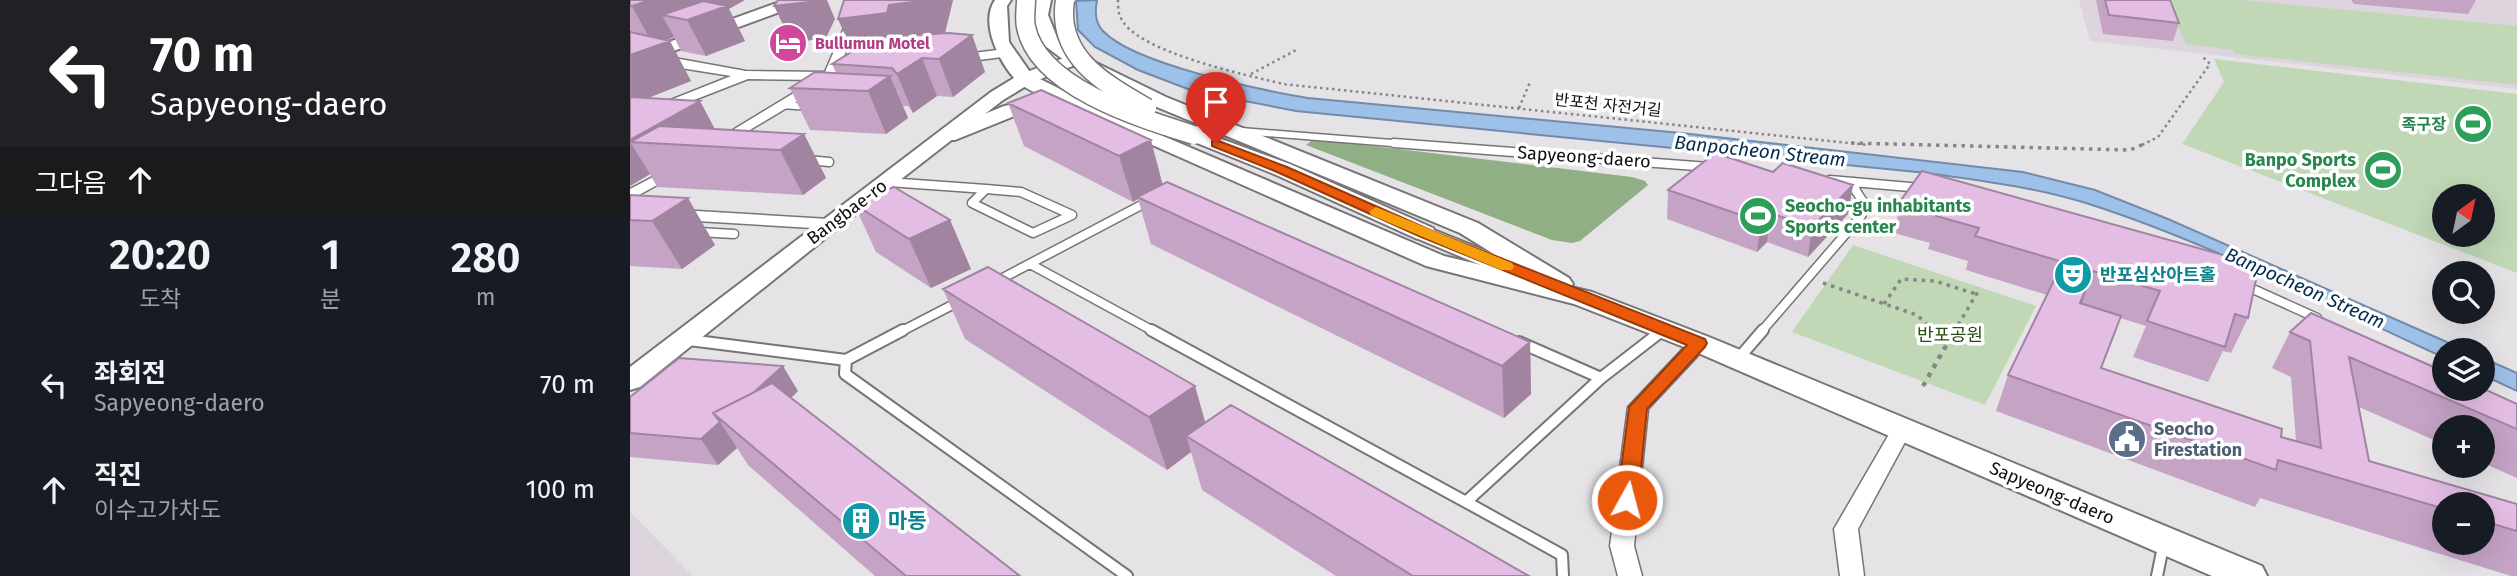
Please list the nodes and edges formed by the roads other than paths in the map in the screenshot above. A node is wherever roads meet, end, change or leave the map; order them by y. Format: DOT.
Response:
graph roads {
  1 [pos="799,0"];
  2 [pos="861,0"];
  3 [pos="1003,0"];
  4 [pos="1026,0"];
  5 [pos="1043,0"];
  6 [pos="1065,0"];
  7 [pos="1006,53"];
  8 [pos="634,58"];
  9 [pos="1074,59"];
  10 [pos="938,62"];
  11 [pos="746,75"];
  12 [pos="837,75"];
  13 [pos="1029,77"];
  14 [pos="1132,94"];
  15 [pos="1158,101"];
  16 [pos="1069,102"];
  17 [pos="781,105"];
  18 [pos="819,107"];
  19 [pos="1093,113"];
  20 [pos="630,121"];
  21 [pos="1232,130"];
  22 [pos="1194,135"];
  23 [pos="948,136"];
  24 [pos="705,152"];
  25 [pos="802,159"];
  26 [pos="830,162"];
  27 [pos="684,164"];
  28 [pos="1725,169"];
  29 [pos="1815,178"];
  30 [pos="888,182"];
  31 [pos="1854,182"];
  32 [pos="1927,188"];
  33 [pos="986,189"];
  34 [pos="630,195"];
  35 [pos="1161,195"];
  36 [pos="630,212"];
  37 [pos="829,224"];
  38 [pos="682,231"];
  39 [pos="1424,233"];
  40 [pos="734,234"];
  41 [pos="1030,264"];
  42 [pos="2235,282"];
  43 [pos="993,284"];
  44 [pos="969,296"];
  45 [pos="1583,298"];
  46 [pos="2322,320"];
  47 [pos="1664,329"];
  48 [pos="683,339"];
  49 [pos="1513,339"];
  50 [pos="1699,343"];
  51 [pos="1738,359"];
  52 [pos="846,360"];
  53 [pos="1601,378"];
  54 [pos="630,381"];
  55 [pos="1902,429"];
  56 [pos="1466,502"];
  57 [pos="2164,541"];
  58 [pos="1127,576"];
  59 [pos="1563,576"];
  60 [pos="1630,576"];
  61 [pos="1852,576"];
  62 [pos="2157,576"];
  63 [pos="2249,576"];
  1 -- 8 [label="main road"];
  2 -- 12 [label="street"];
  3 -- 7 [label="main road, Sapyeong-daero"];
  4 -- 22 [label="main road, bridge"];
  5 -- 9 [label="main road, Sapyeong-daero"];
  6 -- 22 [label="main road, bridge"];
  7 -- 10 [label="street"];
  7 -- 13 [label="main road, Sapyeong-daero"];
  8 -- 11 [label="street"];
  9 -- 13 [label="main road, Bangbae-ro"];
  9 -- 15 [label="main road, Sapyeong-daero"];
  11 -- 12 [label="street"];
  11 -- 20 [label="street"];
  12 -- 17 [label="street"];
  13 -- 14 [label="main road"];
  13 -- 16 [label="main road, Sapyeong-daero"];
  13 -- 23 [label="main road, Bangbae-ro"];
  14 -- 15 [label="main road"];
  14 -- 19 [label="main road"];
  15 -- 21 [label="main road, Sapyeong-daero"];
  16 -- 19 [label="main road, Sapyeong-daero"];
  16 -- 23 [label="main road"];
  17 -- 18 [label="lane"];
  17 -- 24 [label="street"];
  19 -- 45 [label="main road, Sapyeong-daero"];
  21 -- 28 [label="lane, Sapyeong-daero"];
  21 -- 45 [label="main road, Sapyeong-daero"];
  22 -- 39 [label="main road"];
  23 -- 30 [label="main road, Bangbae-ro"];
  25 -- 26 [label="lane"];
  27 -- 34 [label="street"];
  29 -- 31 [label="lane"];
  30 -- 33 [label="lane"];
  30 -- 37 [label="main road, Bangbae-ro"];
  31 -- 32 [label="lane"];
  31 -- 51 [label="lane"];
  33 -- 33 [label="lane"];
  35 -- 41 [label="lane"];
  36 -- 37 [label="street"];
  37 -- 48 [label="main road, Bangbae-ro"];
  38 -- 40 [label="lane"];
  39 -- 45 [label="main road, Sapyeong-daero"];
  41 -- 43 [label="lane"];
  41 -- 56 [label="lane"];
  42 -- 46 [label="lane"];
  44 -- 52 [label="lane"];
  45 -- 47 [label="main road, Sapyeong-daero"];
  47 -- 50 [label="main road, Sapyeong-daero"];
  47 -- 53 [label="lane"];
  48 -- 52 [label="lane"];
  48 -- 54 [label="main road, Bangbae-ro"];
  49 -- 53 [label="lane"];
  50 -- 51 [label="main road, Sapyeong-daero"];
  50 -- 60 [label="street"];
  51 -- 55 [label="main road, Sapyeong-daero"];
  52 -- 58 [label="lane"];
  53 -- 56 [label="lane"];
  55 -- 57 [label="main road, Sapyeong-daero"];
  55 -- 61 [label="street"];
  56 -- 59 [label="lane"];
  57 -- 62 [label="lane"];
  57 -- 63 [label="main road, Sapyeong-daero"];
}
